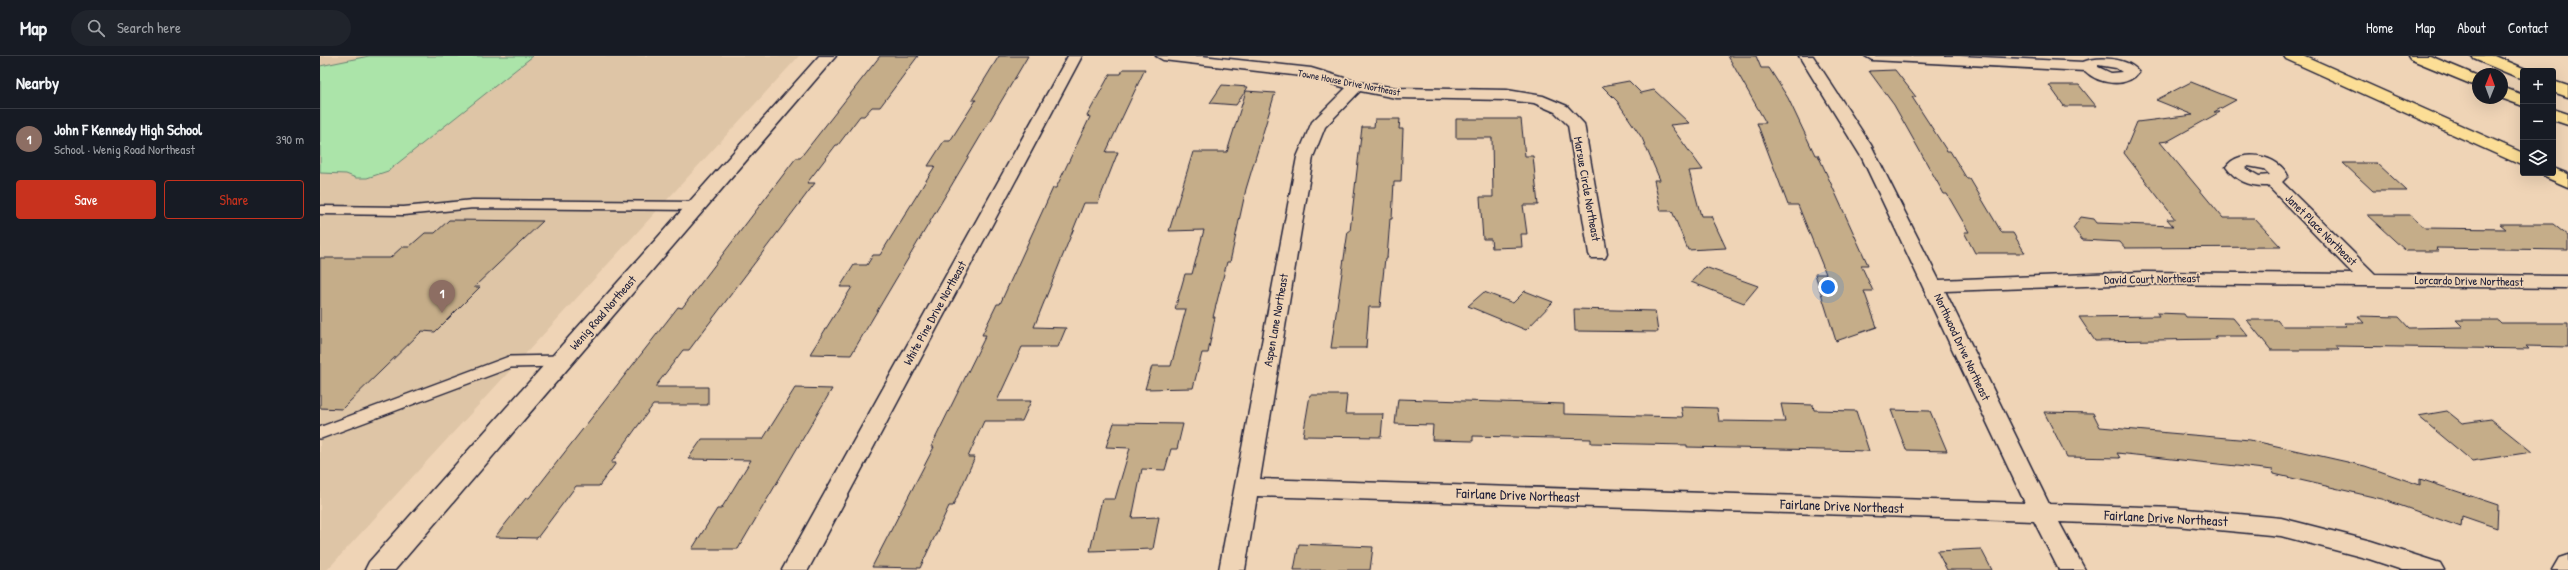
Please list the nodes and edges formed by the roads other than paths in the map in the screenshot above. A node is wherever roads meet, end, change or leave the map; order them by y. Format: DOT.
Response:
graph roads {
  1 [pos="828,56"];
  2 [pos="1075,56"];
  3 [pos="1163,56"];
  4 [pos="1806,56"];
  5 [pos="1872,56"];
  6 [pos="2292,56"];
  7 [pos="2416,56"];
  8 [pos="2480,56"];
  9 [pos="2089,67"];
  10 [pos="2520,72"];
  11 [pos="2472,79"];
  12 [pos="1356,86"];
  13 [pos="2556,87"];
  14 [pos="2568,92"];
  15 [pos="2508,95"];
  16 [pos="2520,100"];
  17 [pos="2556,115"];
  18 [pos="2568,120"];
  19 [pos="1576,124"];
  20 [pos="2518,157"];
  21 [pos="2556,173"];
  22 [pos="2556,174"];
  23 [pos="2568,177"];
  24 [pos="2272,181"];
  25 [pos="2568,181"];
  26 [pos="697,206"];
  27 [pos="322,210"];
  28 [pos="1598,254"];
  29 [pos="2370,280"];
  30 [pos="2568,282"];
  31 [pos="1934,286"];
  32 [pos="561,361"];
  33 [pos="320,433"];
  34 [pos="1247,487"];
  35 [pos="2040,512"];
  36 [pos="2568,565"];
  37 [pos="379,570"];
  38 [pos="795,570"];
  39 [pos="1232,570"];
  40 [pos="2072,570"];
  41 [pos="2431,570"];
  42 [pos="2565,570"];
  1 -- 26 [label="street, Wenig Road Northeast"];
  2 -- 38 [label="street, White Pine Drive Northeast"];
  3 -- 12 [label="street, Towne House Drive Northeast"];
  4 -- 31 [label="street, Northwood Drive Northeast"];
  5 -- 9 [label="street"];
  6 -- 20 [label="highway"];
  7 -- 11 [label="highway"];
  8 -- 10 [label="highway"];
  12 -- 19 [label="street, Towne House Drive Northeast"];
  12 -- 34 [label="street, Aspen Lane Northeast"];
  13 -- 14 [label="highway"];
  15 -- 16 [label="highway"];
  17 -- 18 [label="highway"];
  19 -- 28 [label="street, Marsue Circle Northeast"];
  21 -- 23 [label="highway"];
  22 -- 25 [label="highway"];
  24 -- 29 [label="street, Janet Place Northeast"];
  26 -- 27 [label="lane"];
  26 -- 32 [label="street, Wenig Road Northeast"];
  29 -- 30 [label="street, Lorcardo Drive Northeast"];
  29 -- 31 [label="street, David Court Northeast"];
  31 -- 35 [label="street, Northwood Drive Northeast"];
  32 -- 33 [label="lane"];
  32 -- 37 [label="street, Wenig Road Northeast"];
  34 -- 35 [label="street, Fairlane Drive Northeast"];
  34 -- 39 [label="street, Aspen Lane Northeast"];
  35 -- 40 [label="street, Northwood Drive Northeast"];
  35 -- 41 [label="street, Fairlane Drive Northeast"];
  36 -- 42 [label="street"];
}
